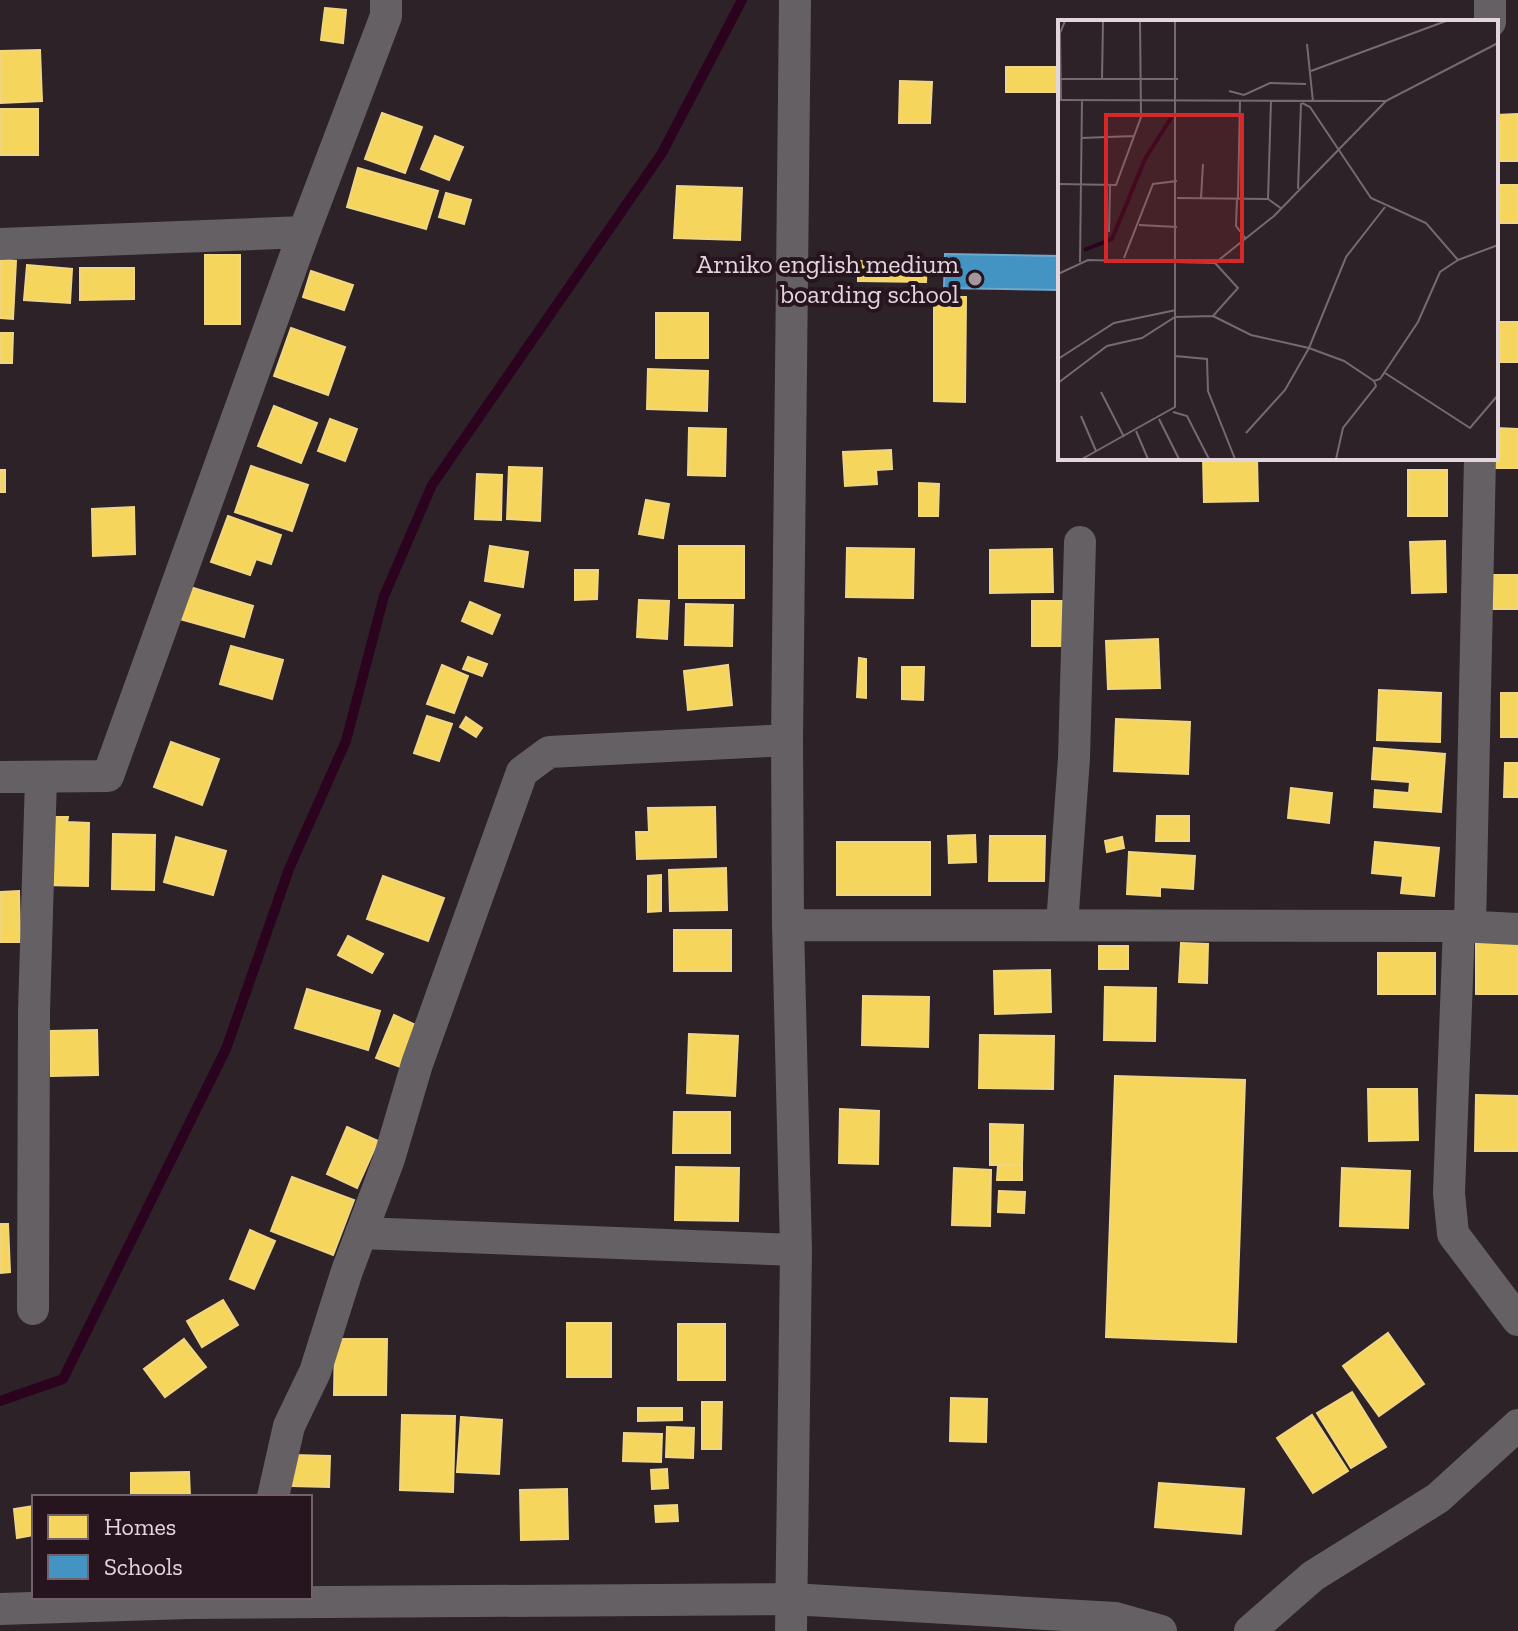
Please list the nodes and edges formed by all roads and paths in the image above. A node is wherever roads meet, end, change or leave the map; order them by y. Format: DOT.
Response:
graph roads {
  1 [pos="386,0"];
  2 [pos="795,0"];
  3 [pos="304,232"];
  4 [pos="0,244"];
  5 [pos="1480,460"];
  6 [pos="1080,542"];
  7 [pos="787,740"];
  8 [pos="0,777"];
  9 [pos="41,778"];
  10 [pos="788,925"];
  11 [pos="1062,925"];
  12 [pos="1464,927"];
  13 [pos="1518,929"];
  14 [pos="361,1233"];
  15 [pos="796,1250"];
  16 [pos="33,1309"];
  17 [pos="1518,1320"];
  18 [pos="1518,1425"];
  19 [pos="273,1495"];
  20 [pos="791,1599"];
  21 [pos="192,1600"];
  22 [pos="0,1609"];
  23 [pos="791,1631"];
  24 [pos="1161,1631"];
  25 [pos="1250,1631"];
  1 -- 3 [label="street"];
  2 -- 7 [label="street"];
  3 -- 4 [label="street"];
  3 -- 9 [label="street"];
  5 -- 12 [label="street"];
  6 -- 11 [label="street"];
  7 -- 10 [label="street"];
  7 -- 14 [label="street"];
  8 -- 9 [label="street"];
  9 -- 16 [label="street"];
  10 -- 11 [label="street"];
  10 -- 15 [label="street"];
  11 -- 12 [label="street"];
  12 -- 13 [label="street"];
  12 -- 17 [label="street"];
  14 -- 15 [label="street"];
  14 -- 19 [label="street"];
  15 -- 20 [label="street"];
  18 -- 25 [label="street"];
  20 -- 21 [label="street"];
  20 -- 23 [label="street"];
  20 -- 24 [label="street"];
  21 -- 22 [label="street"];
}
